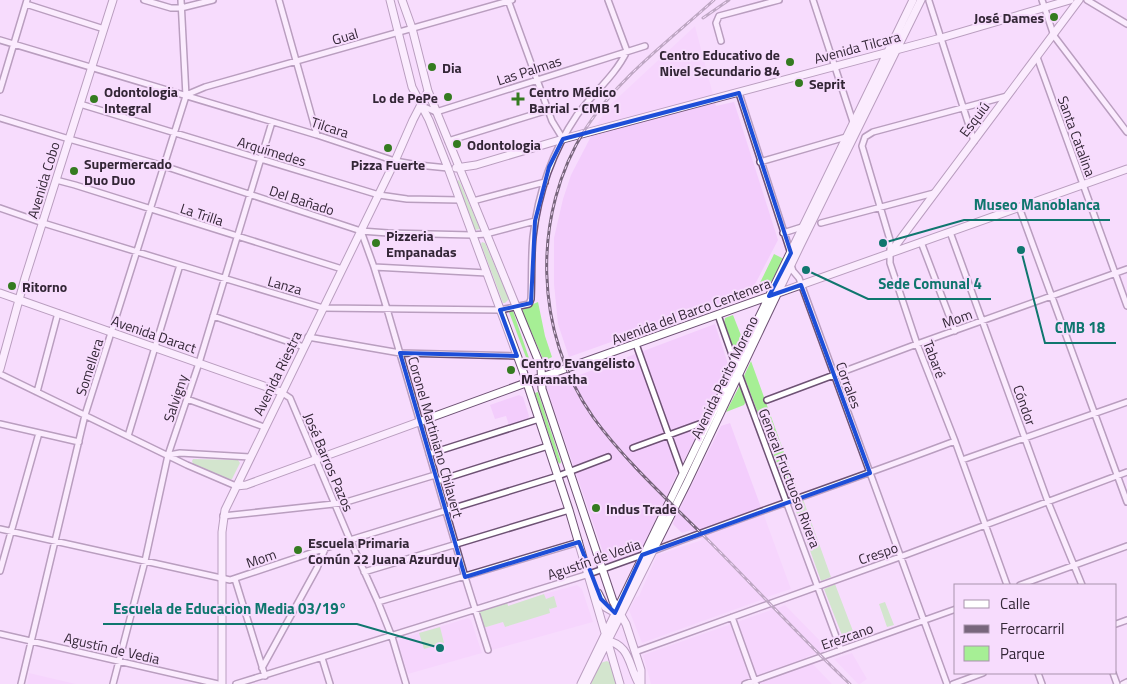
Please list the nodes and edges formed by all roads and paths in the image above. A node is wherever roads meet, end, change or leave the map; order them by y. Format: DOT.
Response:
graph roads {
  1 [pos="113,0"];
  2 [pos="144,0"];
  3 [pos="181,0"];
  4 [pos="213,0"];
  5 [pos="279,0"];
  6 [pos="390,0"];
  7 [pos="402,0"];
  8 [pos="510,0"];
  9 [pos="608,0"];
  10 [pos="779,0"];
  11 [pos="813,0"];
  12 [pos="913,0"];
  13 [pos="921,0"];
  14 [pos="1070,0"];
  15 [pos="1079,0"];
  16 [pos="1087,0"];
  17 [pos="929,1"];
  18 [pos="27,2"];
  19 [pos="1043,4"];
  20 [pos="1058,4"];
  21 [pos="181,8"];
  22 [pos="1068,16"];
  23 [pos="1127,24"];
  24 [pos="412,28"];
  25 [pos="104,29"];
  26 [pos="398,32"];
  27 [pos="1054,36"];
  28 [pos="941,38"];
  29 [pos="0,40"];
  30 [pos="721,41"];
  31 [pos="14,44"];
  32 [pos="645,46"];
  33 [pos="897,49"];
  34 [pos="627,52"];
  35 [pos="887,52"];
  36 [pos="1037,57"];
  37 [pos="296,62"];
  38 [pos="835,66"];
  39 [pos="91,68"];
  40 [pos="537,80"];
  41 [pos="0,90"];
  42 [pos="428,91"];
  43 [pos="739,93"];
  44 [pos="186,96"];
  45 [pos="1007,96"];
  46 [pos="80,104"];
  47 [pos="421,106"];
  48 [pos="964,108"];
  49 [pos="548,110"];
  50 [pos="436,112"];
  51 [pos="0,118"];
  52 [pos="272,122"];
  53 [pos="853,122"];
  54 [pos="175,132"];
  55 [pos="1127,132"];
  56 [pos="317,136"];
  57 [pos="846,138"];
  58 [pos="69,139"];
  59 [pos="563,139"];
  60 [pos="448,141"];
  61 [pos="974,141"];
  62 [pos="261,160"];
  63 [pos="396,161"];
  64 [pos="760,162"];
  65 [pos="164,166"];
  66 [pos="448,168"];
  67 [pos="459,168"];
  68 [pos="1127,170"];
  69 [pos="56,180"];
  70 [pos="545,182"];
  71 [pos="1083,184"];
  72 [pos="934,193"];
  73 [pos="250,194"];
  74 [pos="379,195"];
  75 [pos="460,200"];
  76 [pos="473,201"];
  77 [pos="881,206"];
  78 [pos="1018,207"];
  79 [pos="0,208"];
  80 [pos="151,209"];
  81 [pos="535,221"];
  82 [pos="43,223"];
  83 [pos="821,223"];
  84 [pos="802,227"];
  85 [pos="361,231"];
  86 [pos="905,232"];
  87 [pos="950,232"];
  88 [pos="783,233"];
  89 [pos="486,234"];
  90 [pos="472,235"];
  91 [pos="237,237"];
  92 [pos="919,243"];
  93 [pos="137,252"];
  94 [pos="791,253"];
  95 [pos="890,253"];
  96 [pos="180,266"];
  97 [pos="791,266"];
  98 [pos="374,267"];
  99 [pos="342,269"];
  100 [pos="1127,269"];
  101 [pos="487,273"];
  102 [pos="1115,274"];
  103 [pos="224,279"];
  104 [pos="801,286"];
  105 [pos="0,293"];
  106 [pos="778,294"];
  107 [pos="1052,296"];
  108 [pos="769,297"];
  109 [pos="19,300"];
  110 [pos="1127,306"];
  111 [pos="517,307"];
  112 [pos="323,308"];
  113 [pos="387,309"];
  114 [pos="500,310"];
  115 [pos="58,313"];
  116 [pos="718,315"];
  117 [pos="213,316"];
  118 [pos="983,321"];
  119 [pos="955,331"];
  120 [pos="112,332"];
  121 [pos="308,337"];
  122 [pos="636,344"];
  123 [pos="917,344"];
  124 [pos="304,347"];
  125 [pos="156,348"];
  126 [pos="400,354"];
  127 [pos="516,356"];
  128 [pos="199,363"];
  129 [pos="736,365"];
  130 [pos="0,369"];
  131 [pos="0,374"];
  132 [pos="739,374"];
  133 [pos="833,375"];
  134 [pos="542,377"];
  135 [pos="526,383"];
  136 [pos="37,392"];
  137 [pos="281,392"];
  138 [pos="187,400"];
  139 [pos="767,400"];
  140 [pos="1127,402"];
  141 [pos="1095,414"];
  142 [pos="85,415"];
  143 [pos="538,419"];
  144 [pos="420,422"];
  145 [pos="0,424"];
  146 [pos="699,424"];
  147 [pos="264,427"];
  148 [pos="39,433"];
  149 [pos="669,435"];
  150 [pos="128,436"];
  151 [pos="1025,438"];
  152 [pos="955,441"];
  153 [pos="79,442"];
  154 [pos="548,446"];
  155 [pos="633,448"];
  156 [pos="429,454"];
  157 [pos="168,455"];
  158 [pos="250,457"];
  159 [pos="608,457"];
  160 [pos="317,459"];
  161 [pos="962,460"];
  162 [pos="570,472"];
  163 [pos="1127,472"];
  164 [pos="870,473"];
  165 [pos="683,475"];
  166 [pos="558,476"];
  167 [pos="1118,476"];
  168 [pos="436,478"];
  169 [pos="236,486"];
  170 [pos="787,501"];
  171 [pos="1048,502"];
  172 [pos="1127,502"];
  173 [pos="334,503"];
  174 [pos="569,510"];
  175 [pos="445,511"];
  176 [pos="223,516"];
  177 [pos="985,525"];
  178 [pos="0,529"];
  179 [pos="10,531"];
  180 [pos="350,540"];
  181 [pos="54,541"];
  182 [pos="579,542"];
  183 [pos="456,545"];
  184 [pos="1127,546"];
  185 [pos="325,549"];
  186 [pos="653,551"];
  187 [pos="642,556"];
  188 [pos="900,557"];
  189 [pos="145,561"];
  190 [pos="1074,565"];
  191 [pos="602,569"];
  192 [pos="0,571"];
  193 [pos="364,572"];
  194 [pos="464,576"];
  195 [pos="589,576"];
  196 [pos="222,579"];
  197 [pos="236,579"];
  198 [pos="1006,584"];
  199 [pos="1023,584"];
  200 [pos="1082,584"];
  201 [pos="818,585"];
  202 [pos="378,602"];
  203 [pos="476,609"];
  204 [pos="954,610"];
  205 [pos="618,612"];
  206 [pos="732,617"];
  207 [pos="924,621"];
  208 [pos="0,634"];
  209 [pos="392,636"];
  210 [pos="605,637"];
  211 [pos="32,641"];
  212 [pos="488,650"];
  213 [pos="842,650"];
  214 [pos="635,652"];
  215 [pos="322,658"];
  216 [pos="118,661"];
  217 [pos="262,668"];
  218 [pos="980,674"];
  219 [pos="265,676"];
  220 [pos="253,682"];
  221 [pos="755,682"];
  222 [pos="1127,682"];
  223 [pos="21,684"];
  224 [pos="113,684"];
  225 [pos="220,684"];
  226 [pos="236,684"];
  227 [pos="330,684"];
  228 [pos="406,684"];
  229 [pos="581,684"];
  230 [pos="586,684"];
  231 [pos="620,684"];
  232 [pos="640,684"];
  233 [pos="745,684"];
  234 [pos="947,684"];
  235 [pos="953,684"];
  236 [pos="1123,684"];
  1 -- 25 [label="main road, Avenida Cobo"];
  2 -- 21 [label="street"];
  3 -- 21 [label="street, Somellera"];
  4 -- 21 [label="street"];
  5 -- 37 [label="street"];
  6 -- 26 [label="main road"];
  7 -- 24 [label="main road"];
  8 -- 24 [label="street, Gual"];
  8 -- 40 [label="street"];
  9 -- 34 [label="street"];
  10 -- 30 [label="street"];
  11 -- 38 [label="street"];
  12 -- 35 [label="main road, Avenida Perito Moreno"];
  13 -- 33 [label="main road, Avenida Perito Moreno"];
  14 -- 20 [label="main road, Avenida Tilcara"];
  15 -- 22 [label="main road, Esquiú"];
  16 -- 23 [label="street"];
  17 -- 28 [label="street"];
  18 -- 25 [label="street"];
  18 -- 31 [label="street"];
  19 -- 20 [label="main road, Avenida Tilcara"];
  19 -- 27 [label="street"];
  19 -- 28 [label="main road, Avenida Tilcara"];
  20 -- 22 [label="main road"];
  21 -- 44 [label="street, Somellera"];
  22 -- 27 [label="main road, Esquiú"];
  24 -- 26 [label="street, Gual"];
  24 -- 42 [label="main road"];
  25 -- 39 [label="main road, Avenida Cobo"];
  26 -- 37 [label="street, Gual"];
  26 -- 47 [label="main road"];
  27 -- 36 [label="main road, Esquiú"];
  27 -- 55 [label="street"];
  28 -- 33 [label="main road, Avenida Tilcara"];
  28 -- 48 [label="street"];
  29 -- 31 [label="street, Tilcara"];
  31 -- 39 [label="street, Tilcara"];
  31 -- 41 [label="street"];
  32 -- 34 [label="street, Las Palmas"];
  33 -- 35 [label="main road, Avenida Tilcara"];
  33 -- 97 [label="main road, Avenida Perito Moreno"];
  34 -- 40 [label="street, Las Palmas"];
  34 -- 59 [label="street"];
  35 -- 38 [label="main road, Avenida Tilcara"];
  35 -- 53 [label="main road, Avenida Perito Moreno"];
  36 -- 45 [label="main road, Esquiú"];
  36 -- 71 [label="street, Santa Catalina"];
  37 -- 44 [label="street, Gual"];
  37 -- 56 [label="street"];
  38 -- 43 [label="main road, Avenida Tilcara"];
  38 -- 53 [label="street"];
  39 -- 44 [label="street, Tilcara"];
  39 -- 46 [label="main road, Avenida Cobo"];
  40 -- 49 [label="street"];
  40 -- 50 [label="street, Las Palmas"];
  42 -- 47 [label="main road, Avenida Riestra"];
  42 -- 50 [label="main road"];
  43 -- 59 [label="main road, Avenida Tilcara"];
  43 -- 64 [label="street, Corrales"];
  44 -- 52 [label="street, Tilcara"];
  44 -- 54 [label="street, Somellera"];
  45 -- 48 [label="street"];
  45 -- 61 [label="main road, Esquiú"];
  46 -- 54 [label="street, Arquímedes"];
  46 -- 58 [label="main road, Avenida Cobo"];
  47 -- 50 [label="street"];
  47 -- 63 [label="main road, Avenida Riestra"];
  47 -- 66 [label="main road"];
  48 -- 61 [label="street"];
  48 -- 77 [label="street, Tabaré"];
  49 -- 59 [label="street"];
  49 -- 60 [label="street"];
  50 -- 60 [label="main road"];
  51 -- 58 [label="street, Del Bañado"];
  52 -- 56 [label="street, Tilcara"];
  52 -- 62 [label="street, Salvigny"];
  53 -- 57 [label="main road, Avenida Perito Moreno"];
  54 -- 62 [label="street, Arquímedes"];
  54 -- 65 [label="street, Somellera"];
  56 -- 63 [label="street, Tilcara"];
  57 -- 64 [label="street"];
  57 -- 84 [label="main road, Avenida Perito Moreno"];
  58 -- 65 [label="street, Del Bañado"];
  58 -- 69 [label="main road, Avenida Cobo"];
  59 -- 67 [label="main road, Tilcara"];
  59 -- 70 [label="street"];
  60 -- 67 [label="main road"];
  61 -- 72 [label="main road, Esquiú"];
  62 -- 73 [label="street, Salvigny"];
  62 -- 74 [label="street, Arquímedes"];
  63 -- 66 [label="street, Tilcara"];
  63 -- 74 [label="main road, Avenida Riestra"];
  64 -- 88 [label="street, Corrales"];
  65 -- 73 [label="street, Del Bañado"];
  65 -- 80 [label="street, Somellera"];
  66 -- 67 [label="main road, Tilcara"];
  66 -- 75 [label="main road"];
  67 -- 76 [label="main road"];
  68 -- 71 [label="main road, Avenida del Barco Centenera"];
  69 -- 80 [label="street, La Trilla"];
  69 -- 82 [label="main road, Avenida Cobo"];
  70 -- 76 [label="street"];
  70 -- 81 [label="street"];
  71 -- 78 [label="main road, Avenida del Barco Centenera"];
  71 -- 102 [label="street, Santa Catalina"];
  72 -- 77 [label="street"];
  72 -- 86 [label="main road, Esquiú"];
  73 -- 85 [label="street, Del Bañado"];
  73 -- 91 [label="street, Salvigny"];
  74 -- 75 [label="street, Arquímedes"];
  74 -- 85 [label="main road, Avenida Riestra"];
  75 -- 90 [label="main road"];
  76 -- 89 [label="main road"];
  77 -- 83 [label="street"];
  77 -- 95 [label="street, Tabaré"];
  78 -- 87 [label="main road, Avenida del Barco Centenera"];
  78 -- 107 [label="street"];
  79 -- 82 [label="street, Lanza"];
  80 -- 91 [label="street, La Trilla"];
  80 -- 93 [label="street, Somellera"];
  81 -- 89 [label="street, Del Bañado"];
  81 -- 111 [label="street, Lanza"];
  82 -- 93 [label="street, Lanza"];
  82 -- 109 [label="main road, Avenida Cobo"];
  84 -- 88 [label="street"];
  84 -- 94 [label="main road, Avenida Perito Moreno"];
  85 -- 90 [label="street, Del Bañado"];
  85 -- 98 [label="street, Coronel Martiniano Chilavert"];
  85 -- 99 [label="main road, Avenida Riestra"];
  86 -- 92 [label="main road"];
  86 -- 95 [label="main road, Esquiú"];
  87 -- 92 [label="main road, Avenida del Barco Centenera"];
  87 -- 118 [label="street, Cóndor"];
  88 -- 94 [label="street, Corrales"];
  89 -- 90 [label="street, Del Bañado"];
  89 -- 111 [label="main road"];
  90 -- 101 [label="main road"];
  91 -- 99 [label="street, La Trilla"];
  91 -- 103 [label="street, Salvigny"];
  92 -- 95 [label="main road, Avenida del Barco Centenera"];
  92 -- 119 [label="street"];
  93 -- 96 [label="street, Lanza"];
  93 -- 120 [label="street, Somellera"];
  94 -- 97 [label="street, Corrales"];
  94 -- 108 [label="main road, Avenida Perito Moreno"];
  95 -- 104 [label="main road, Avenida del Barco Centenera"];
  95 -- 123 [label="street, Tabaré"];
  96 -- 103 [label="street, Lanza"];
  96 -- 125 [label="street"];
  97 -- 104 [label="street, Corrales"];
  97 -- 106 [label="main road, Avenida Perito Moreno"];
  98 -- 101 [label="street"];
  98 -- 113 [label="street, Coronel Martiniano Chilavert"];
  99 -- 112 [label="main road, Avenida Riestra"];
  100 -- 102 [label="street, Mom"];
  101 -- 114 [label="main road"];
  102 -- 107 [label="street, Mom"];
  102 -- 110 [label="street, Santa Catalina"];
  103 -- 112 [label="street, Lanza"];
  103 -- 117 [label="street, Salvigny"];
  104 -- 106 [label="main road, Avenida del Barco Centenera"];
  104 -- 133 [label="street, Corrales"];
  105 -- 109 [label="main road, Avenida Daract"];
  106 -- 108 [label="main road, Avenida del Barco Centenera"];
  106 -- 132 [label="main road, Avenida Perito Moreno"];
  107 -- 118 [label="street, Mom"];
  107 -- 141 [label="street"];
  108 -- 116 [label="main road, Avenida del Barco Centenera"];
  108 -- 129 [label="main road, Avenida Perito Moreno"];
  109 -- 115 [label="main road, Avenida Daract"];
  109 -- 130 [label="main road, Avenida Cobo"];
  111 -- 114 [label="street, Lanza"];
  111 -- 134 [label="main road"];
  112 -- 113 [label="street, Lanza"];
  112 -- 121 [label="main road, Avenida Riestra"];
  113 -- 114 [label="street, Lanza"];
  113 -- 126 [label="street, Coronel Martiniano Chilavert"];
  114 -- 127 [label="main road"];
  115 -- 120 [label="main road, Avenida Daract"];
  115 -- 136 [label="street"];
  116 -- 122 [label="main road, Avenida del Barco Centenera"];
  116 -- 129 [label="street, General Fructuoso Rivera"];
  117 -- 124 [label="street"];
  117 -- 128 [label="street, Salvigny"];
  118 -- 119 [label="street, Mom"];
  118 -- 151 [label="street, Cóndor"];
  119 -- 123 [label="street, Mom"];
  120 -- 125 [label="main road, Avenida Daract"];
  120 -- 142 [label="street, Somellera"];
  121 -- 124 [label="main road, Avenida Riestra"];
  121 -- 126 [label="street"];
  122 -- 134 [label="main road, Avenida del Barco Centenera"];
  122 -- 149 [label="street"];
  123 -- 133 [label="street, Mom"];
  123 -- 152 [label="street, Tabaré"];
  124 -- 137 [label="main road, Avenida Riestra"];
  125 -- 128 [label="main road, Avenida Daract"];
  125 -- 150 [label="street"];
  126 -- 127 [label="street"];
  126 -- 144 [label="street, Coronel Martiniano Chilavert"];
  127 -- 135 [label="main road"];
  128 -- 137 [label="main road, Avenida Daract"];
  128 -- 138 [label="street, Salvigny"];
  129 -- 132 [label="street, General Fructuoso Rivera"];
  129 -- 165 [label="main road, Avenida Perito Moreno"];
  131 -- 136 [label="street"];
  132 -- 170 [label="street, General Fructuoso Rivera"];
  132 -- 186 [label="main road, Avenida Perito Moreno"];
  133 -- 139 [label="street, Mom"];
  133 -- 164 [label="street, Corrales"];
  134 -- 135 [label="main road, Avenida del Barco Centenera"];
  134 -- 162 [label="main road"];
  135 -- 143 [label="main road"];
  135 -- 144 [label="main road, Avenida del Barco Centenera"];
  136 -- 142 [label="street"];
  137 -- 147 [label="main road, Avenida Riestra"];
  137 -- 160 [label="street, José Barros Pazos"];
  138 -- 147 [label="street"];
  138 -- 157 [label="street, Salvigny"];
  140 -- 141 [label="street"];
  141 -- 151 [label="street"];
  141 -- 167 [label="street"];
  142 -- 150 [label="street"];
  142 -- 153 [label="street, Somellera"];
  143 -- 154 [label="main road"];
  143 -- 156 [label="street"];
  144 -- 156 [label="street, Coronel Martiniano Chilavert"];
  144 -- 160 [label="main road, Avenida del Barco Centenera"];
  145 -- 148 [label="street"];
  146 -- 149 [label="street"];
  147 -- 158 [label="main road, Avenida Riestra"];
  148 -- 153 [label="street"];
  148 -- 179 [label="street"];
  149 -- 155 [label="street"];
  149 -- 165 [label="street"];
  150 -- 157 [label="street"];
  151 -- 161 [label="street"];
  151 -- 171 [label="street, Cóndor"];
  152 -- 161 [label="street, Tabaré"];
  152 -- 164 [label="street, Agustín de Vedia"];
  153 -- 181 [label="street, Somellera"];
  154 -- 166 [label="main road"];
  154 -- 168 [label="street"];
  156 -- 168 [label="street, Coronel Martiniano Chilavert"];
  157 -- 158 [label="street"];
  157 -- 169 [label="street"];
  157 -- 189 [label="street, Salvigny"];
  158 -- 169 [label="main road, Avenida Riestra"];
  159 -- 162 [label="street, Mom"];
  160 -- 169 [label="main road, Avenida del Barco Centenera"];
  160 -- 173 [label="street, José Barros Pazos"];
  161 -- 177 [label="street, Tabaré"];
  162 -- 166 [label="street, Mom"];
  162 -- 191 [label="main road"];
  163 -- 167 [label="street, Crespo"];
  164 -- 170 [label="street, Agustín de Vedia"];
  164 -- 188 [label="street, Corrales"];
  165 -- 187 [label="main road, Avenida Perito Moreno"];
  166 -- 174 [label="main road"];
  166 -- 175 [label="street, Mom"];
  167 -- 171 [label="street, Crespo"];
  167 -- 172 [label="street"];
  168 -- 173 [label="street"];
  168 -- 175 [label="street, Coronel Martiniano Chilavert"];
  169 -- 176 [label="main road, Avenida Riestra"];
  170 -- 186 [label="street, Agustín de Vedia"];
  170 -- 201 [label="street, General Fructuoso Rivera"];
  171 -- 177 [label="street, Crespo"];
  171 -- 190 [label="street, Cóndor"];
  173 -- 176 [label="street"];
  173 -- 180 [label="street, José Barros Pazos"];
  174 -- 182 [label="main road"];
  174 -- 183 [label="street"];
  175 -- 180 [label="street, Mom"];
  175 -- 183 [label="street, Coronel Martiniano Chilavert"];
  176 -- 196 [label="main road, Avenida Riestra"];
  177 -- 188 [label="street, Crespo"];
  177 -- 198 [label="street, Tabaré"];
  178 -- 179 [label="street, Mom"];
  179 -- 181 [label="street, Mom"];
  179 -- 192 [label="street"];
  180 -- 185 [label="street, Mom"];
  180 -- 193 [label="street, José Barros Pazos"];
  181 -- 189 [label="street, Mom"];
  181 -- 211 [label="street, Somellera"];
  182 -- 194 [label="street"];
  182 -- 195 [label="main road"];
  183 -- 193 [label="street"];
  183 -- 194 [label="street, Coronel Martiniano Chilavert"];
  184 -- 190 [label="street"];
  185 -- 197 [label="street, Mom"];
  185 -- 217 [label="street"];
  186 -- 187 [label="street, Agustín de Vedia"];
  186 -- 205 [label="main road, Avenida Perito Moreno"];
  187 -- 191 [label="street, Agustín de Vedia"];
  187 -- 205 [label="main road, Avenida Perito Moreno"];
  188 -- 201 [label="street, Crespo"];
  188 -- 207 [label="street, Corrales"];
  189 -- 196 [label="street, Mom"];
  189 -- 216 [label="street, Salvigny"];
  190 -- 199 [label="street"];
  190 -- 200 [label="street, Cóndor"];
  191 -- 195 [label="street, Agustín de Vedia"];
  191 -- 205 [label="main road"];
  193 -- 202 [label="street, José Barros Pazos"];
  194 -- 202 [label="street"];
  194 -- 203 [label="street, Coronel Martiniano Chilavert"];
  195 -- 203 [label="street, Agustín de Vedia"];
  195 -- 205 [label="main road"];
  195 -- 210 [label="main road"];
  196 -- 197 [label="street, Mom"];
  196 -- 225 [label="main road, Avenida Riestra"];
  197 -- 217 [label="street"];
  201 -- 206 [label="street, Crespo"];
  201 -- 213 [label="street, General Fructuoso Rivera"];
  202 -- 209 [label="street, José Barros Pazos"];
  203 -- 209 [label="street, Agustín de Vedia"];
  203 -- 212 [label="street, Coronel Martiniano Chilavert"];
  204 -- 207 [label="street, Erezcano"];
  205 -- 210 [label="main road, Avenida Perito Moreno"];
  205 -- 214 [label="main road"];
  206 -- 214 [label="street, Crespo"];
  206 -- 221 [label="street"];
  207 -- 213 [label="street, Erezcano"];
  207 -- 234 [label="street, Corrales"];
  208 -- 211 [label="street, Agustín de Vedia"];
  209 -- 215 [label="street, Agustín de Vedia"];
  209 -- 228 [label="street, José Barros Pazos"];
  210 -- 229 [label="main road, Avenida Perito Moreno"];
  210 -- 230 [label="main road, Avenida Perito Moreno"];
  210 -- 231 [label="main road"];
  210 -- 232 [label="main road"];
  211 -- 216 [label="street, Agustín de Vedia"];
  211 -- 223 [label="street, Somellera"];
  213 -- 221 [label="street, Erezcano"];
  214 -- 232 [label="main road"];
  215 -- 219 [label="street, Agustín de Vedia"];
  215 -- 227 [label="street"];
  216 -- 224 [label="street, Salvigny"];
  216 -- 225 [label="street, Agustín de Vedia"];
  217 -- 219 [label="street"];
  218 -- 235 [label="street"];
  219 -- 220 [label="street, Agustín de Vedia"];
  220 -- 226 [label="street, Agustín de Vedia"];
  221 -- 233 [label="street, Erezcano"];
  222 -- 236 [label="street"];
}
